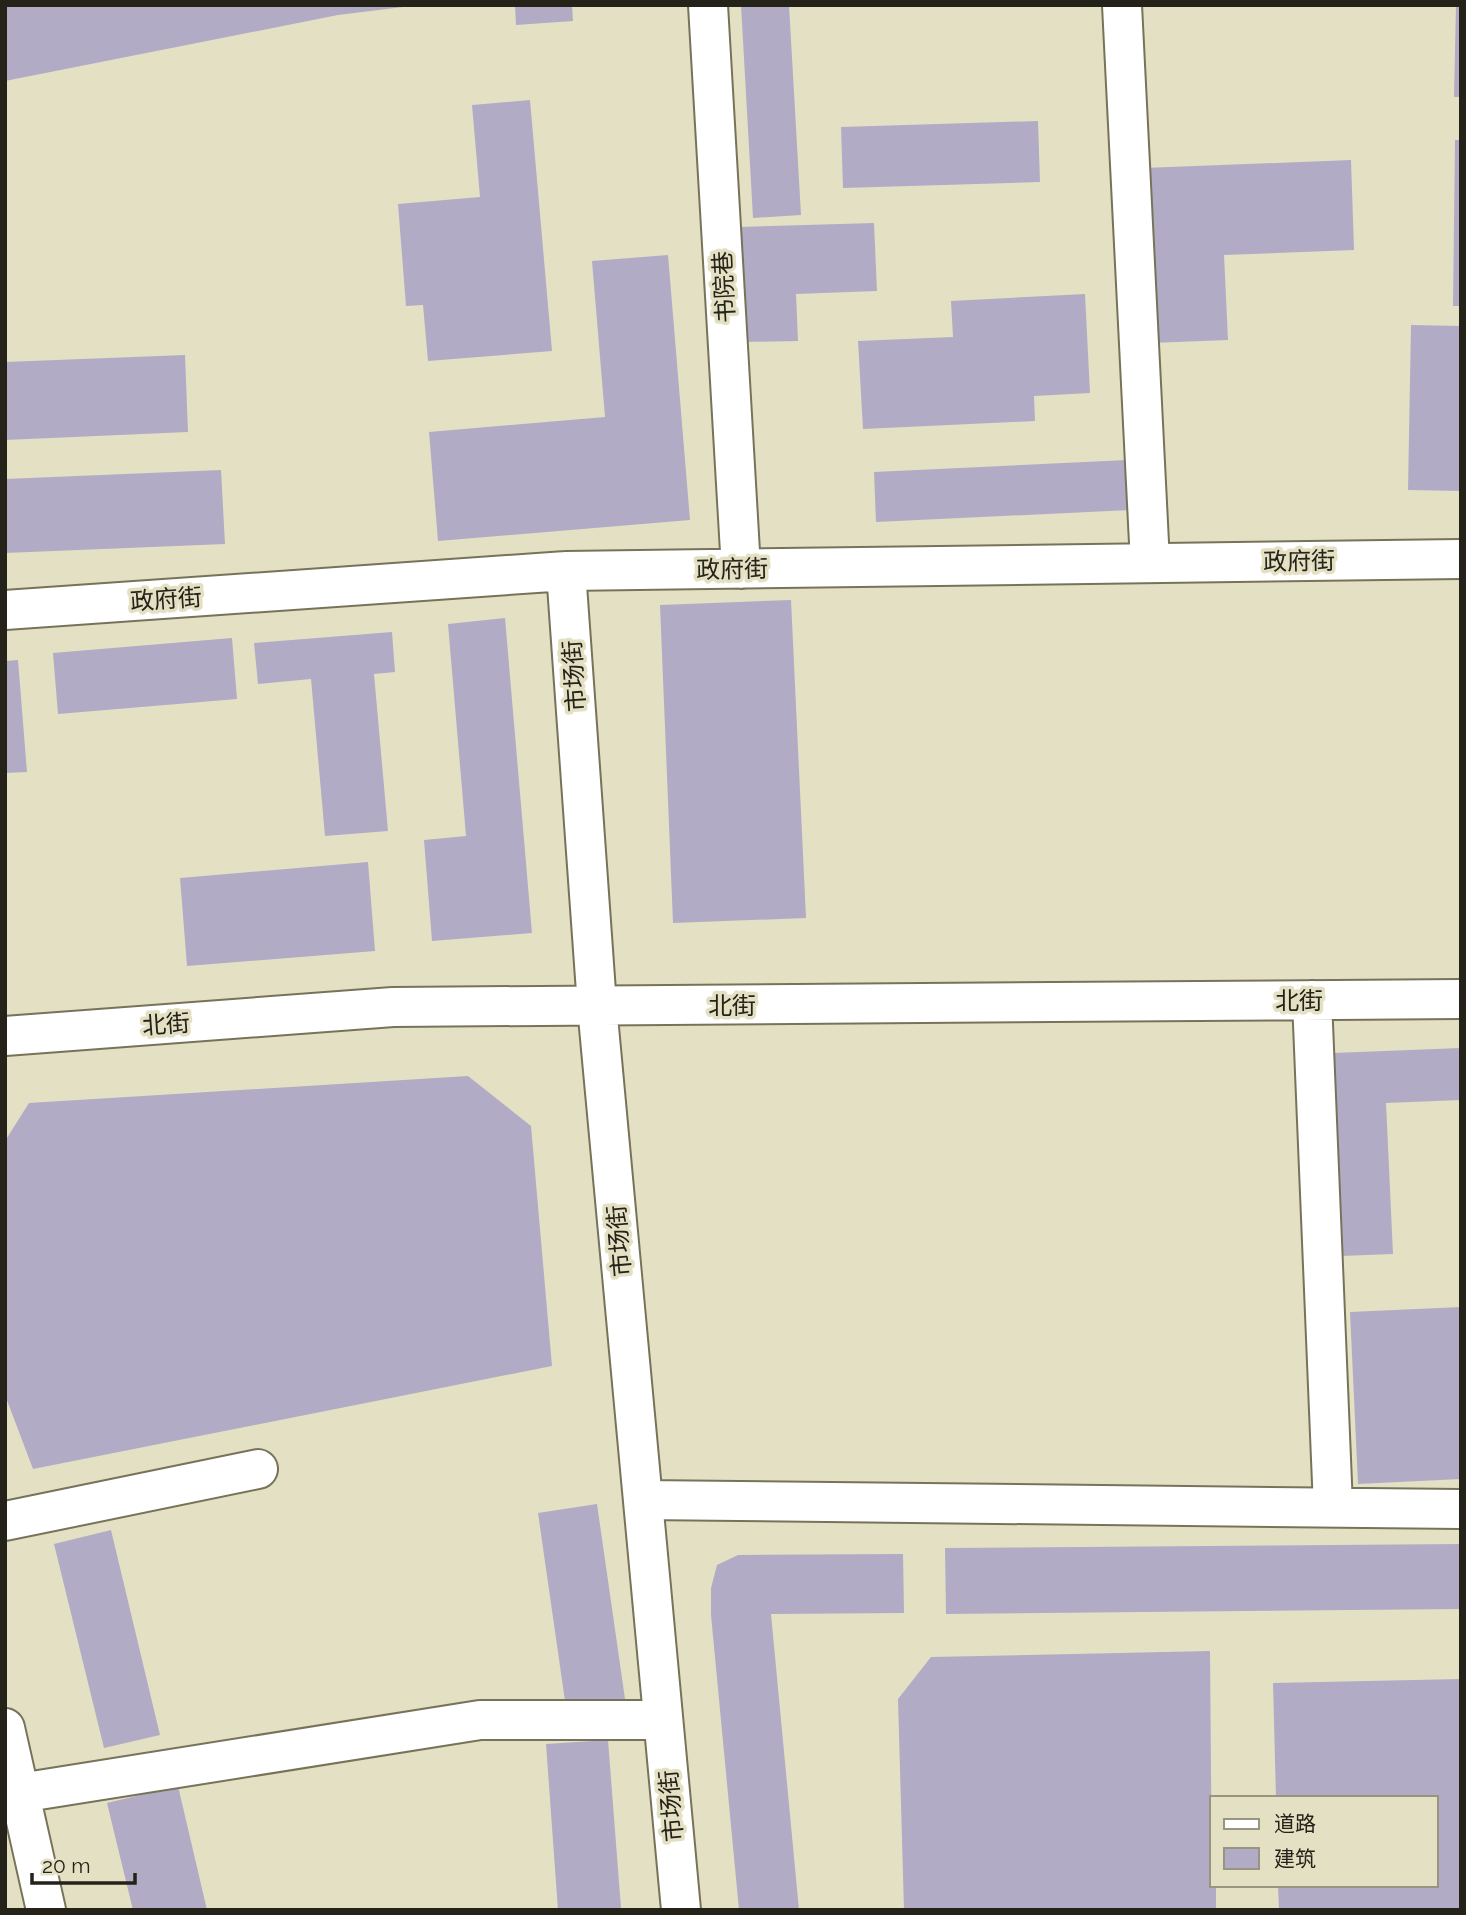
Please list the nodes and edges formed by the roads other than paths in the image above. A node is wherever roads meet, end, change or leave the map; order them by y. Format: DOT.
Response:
graph roads {
  1 [pos="708,5"];
  2 [pos="1122,5"];
  3 [pos="1461,559"];
  4 [pos="1150,563"];
  5 [pos="741,569"];
  6 [pos="566,572"];
  7 [pos="5,610"];
  8 [pos="1461,999"];
  9 [pos="1312,1000"];
  10 [pos="597,1006"];
  11 [pos="5,1036"];
  12 [pos="258,1469"];
  13 [pos="643,1500"];
  14 [pos="1333,1507"];
  15 [pos="1461,1509"];
  16 [pos="5,1521"];
  17 [pos="663,1720"];
  18 [pos="5,1728"];
  19 [pos="20,1793"];
  20 [pos="46,1910"];
  21 [pos="681,1910"];
  1 -- 5 [label="street, 书院巷"];
  2 -- 4 [label="street"];
  3 -- 4 [label="street, 政府街"];
  4 -- 5 [label="street, 政府街"];
  5 -- 6 [label="street, 政府街"];
  6 -- 7 [label="street, 政府街"];
  6 -- 10 [label="street, 市场街"];
  8 -- 9 [label="street, 北街"];
  9 -- 10 [label="street, 北街"];
  9 -- 14 [label="street"];
  10 -- 11 [label="street, 北街"];
  10 -- 13 [label="street, 市场街"];
  12 -- 16 [label="street"];
  13 -- 14 [label="street"];
  13 -- 17 [label="street, 市场街"];
  14 -- 15 [label="street"];
  17 -- 19 [label="street"];
  17 -- 21 [label="street, 市场街"];
  18 -- 19 [label="street"];
  19 -- 20 [label="street"];
}
